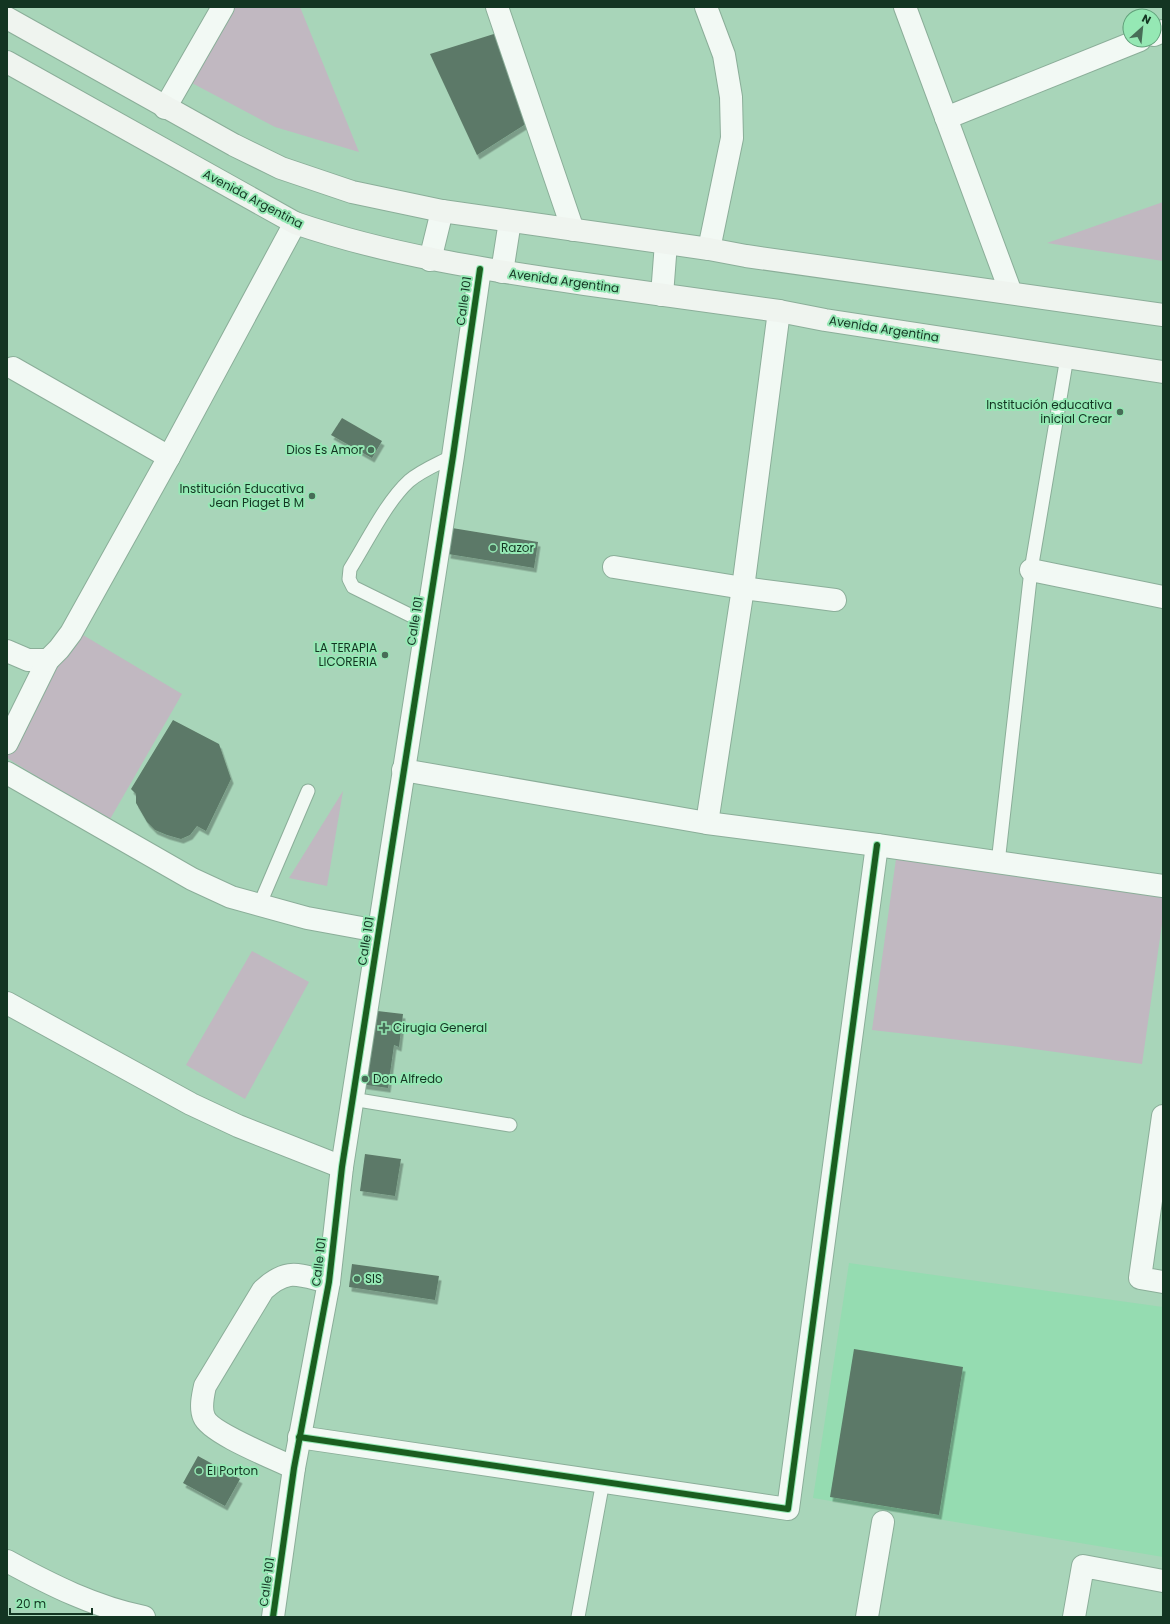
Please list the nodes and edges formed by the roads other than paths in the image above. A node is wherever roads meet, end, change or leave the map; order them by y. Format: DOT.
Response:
graph roads {
  1 [pos="223,7"];
  2 [pos="497,7"];
  3 [pos="706,7"];
  4 [pos="905,7"];
  5 [pos="7,18"];
  6 [pos="1122,47"];
  7 [pos="7,62"];
  8 [pos="165,108"];
  9 [pos="946,118"];
  10 [pos="442,211"];
  11 [pos="510,221"];
  12 [pos="295,223"];
  13 [pos="573,230"];
  14 [pos="666,243"];
  15 [pos="709,249"];
  16 [pos="430,260"];
  17 [pos="480,269"];
  18 [pos="502,272"];
  19 [pos="1010,293"];
  20 [pos="662,295"];
  21 [pos="779,311"];
  22 [pos="1163,315"];
  23 [pos="1067,357"];
  24 [pos="13,368"];
  25 [pos="1163,372"];
  26 [pos="452,456"];
  27 [pos="169,457"];
  28 [pos="614,567"];
  29 [pos="1031,570"];
  30 [pos="743,588"];
  31 [pos="1163,597"];
  32 [pos="835,600"];
  33 [pos="426,623"];
  34 [pos="7,651"];
  35 [pos="48,660"];
  36 [pos="7,743"];
  37 [pos="403,770"];
  38 [pos="7,773"];
  39 [pos="308,790"];
  40 [pos="707,824"];
  41 [pos="877,845"];
  42 [pos="998,863"];
  43 [pos="1163,886"];
  44 [pos="259,906"];
  45 [pos="378,931"];
  46 [pos="7,1003"];
  47 [pos="352,1099"];
  48 [pos="1163,1116"];
  49 [pos="510,1125"];
  50 [pos="342,1167"];
  51 [pos="329,1282"];
  52 [pos="1163,1282"];
  53 [pos="299,1437"];
  54 [pos="294,1468"];
  55 [pos="603,1482"];
  56 [pos="883,1522"];
  57 [pos="7,1561"];
  58 [pos="1163,1580"];
  59 [pos="144,1617"];
  60 [pos="273,1617"];
  61 [pos="578,1617"];
  62 [pos="867,1617"];
  63 [pos="1074,1617"];
  1 -- 8 [label="street"];
  2 -- 13 [label="street"];
  3 -- 15 [label="street"];
  4 -- 9 [label="street"];
  5 -- 8 [label="main road"];
  6 -- 9 [label="street"];
  7 -- 12 [label="main road, Avenida Argentina"];
  8 -- 10 [label="main road"];
  9 -- 19 [label="street"];
  10 -- 11 [label="main road"];
  10 -- 16 [label="street"];
  11 -- 13 [label="main road"];
  11 -- 18 [label="street"];
  12 -- 16 [label="main road, Avenida Argentina"];
  12 -- 27 [label="street"];
  13 -- 14 [label="main road"];
  14 -- 15 [label="main road"];
  14 -- 20 [label="street"];
  15 -- 19 [label="main road"];
  16 -- 17 [label="main road, Avenida Argentina"];
  17 -- 18 [label="main road, Avenida Argentina"];
  17 -- 26 [label="street, Calle 101"];
  18 -- 20 [label="main road, Avenida Argentina"];
  19 -- 22 [label="main road"];
  20 -- 21 [label="main road, Avenida Argentina"];
  21 -- 23 [label="main road, Avenida Argentina"];
  21 -- 30 [label="street"];
  23 -- 25 [label="main road, Avenida Argentina"];
  23 -- 29 [label="lane"];
  24 -- 27 [label="street"];
  26 -- 33 [label="street, Calle 101"];
  26 -- 33 [label="lane"];
  27 -- 35 [label="street"];
  28 -- 30 [label="street"];
  29 -- 31 [label="street"];
  29 -- 42 [label="lane"];
  30 -- 32 [label="street"];
  30 -- 40 [label="street"];
  33 -- 37 [label="street, Calle 101"];
  34 -- 35 [label="street"];
  35 -- 36 [label="street"];
  37 -- 40 [label="street"];
  37 -- 45 [label="street, Calle 101"];
  38 -- 44 [label="street"];
  39 -- 44 [label="lane"];
  40 -- 41 [label="street"];
  41 -- 42 [label="street"];
  41 -- 55 [label="street"];
  42 -- 43 [label="street"];
  44 -- 45 [label="street"];
  45 -- 47 [label="street, Calle 101"];
  46 -- 50 [label="street"];
  47 -- 49 [label="lane"];
  47 -- 50 [label="street, Calle 101"];
  48 -- 52 [label="street"];
  50 -- 51 [label="street, Calle 101"];
  51 -- 53 [label="street, Calle 101"];
  51 -- 54 [label="street"];
  53 -- 54 [label="street, Calle 101"];
  53 -- 55 [label="street"];
  54 -- 60 [label="street, Calle 101"];
  55 -- 61 [label="lane"];
  56 -- 62 [label="street"];
  57 -- 59 [label="street"];
  58 -- 63 [label="street"];
}
